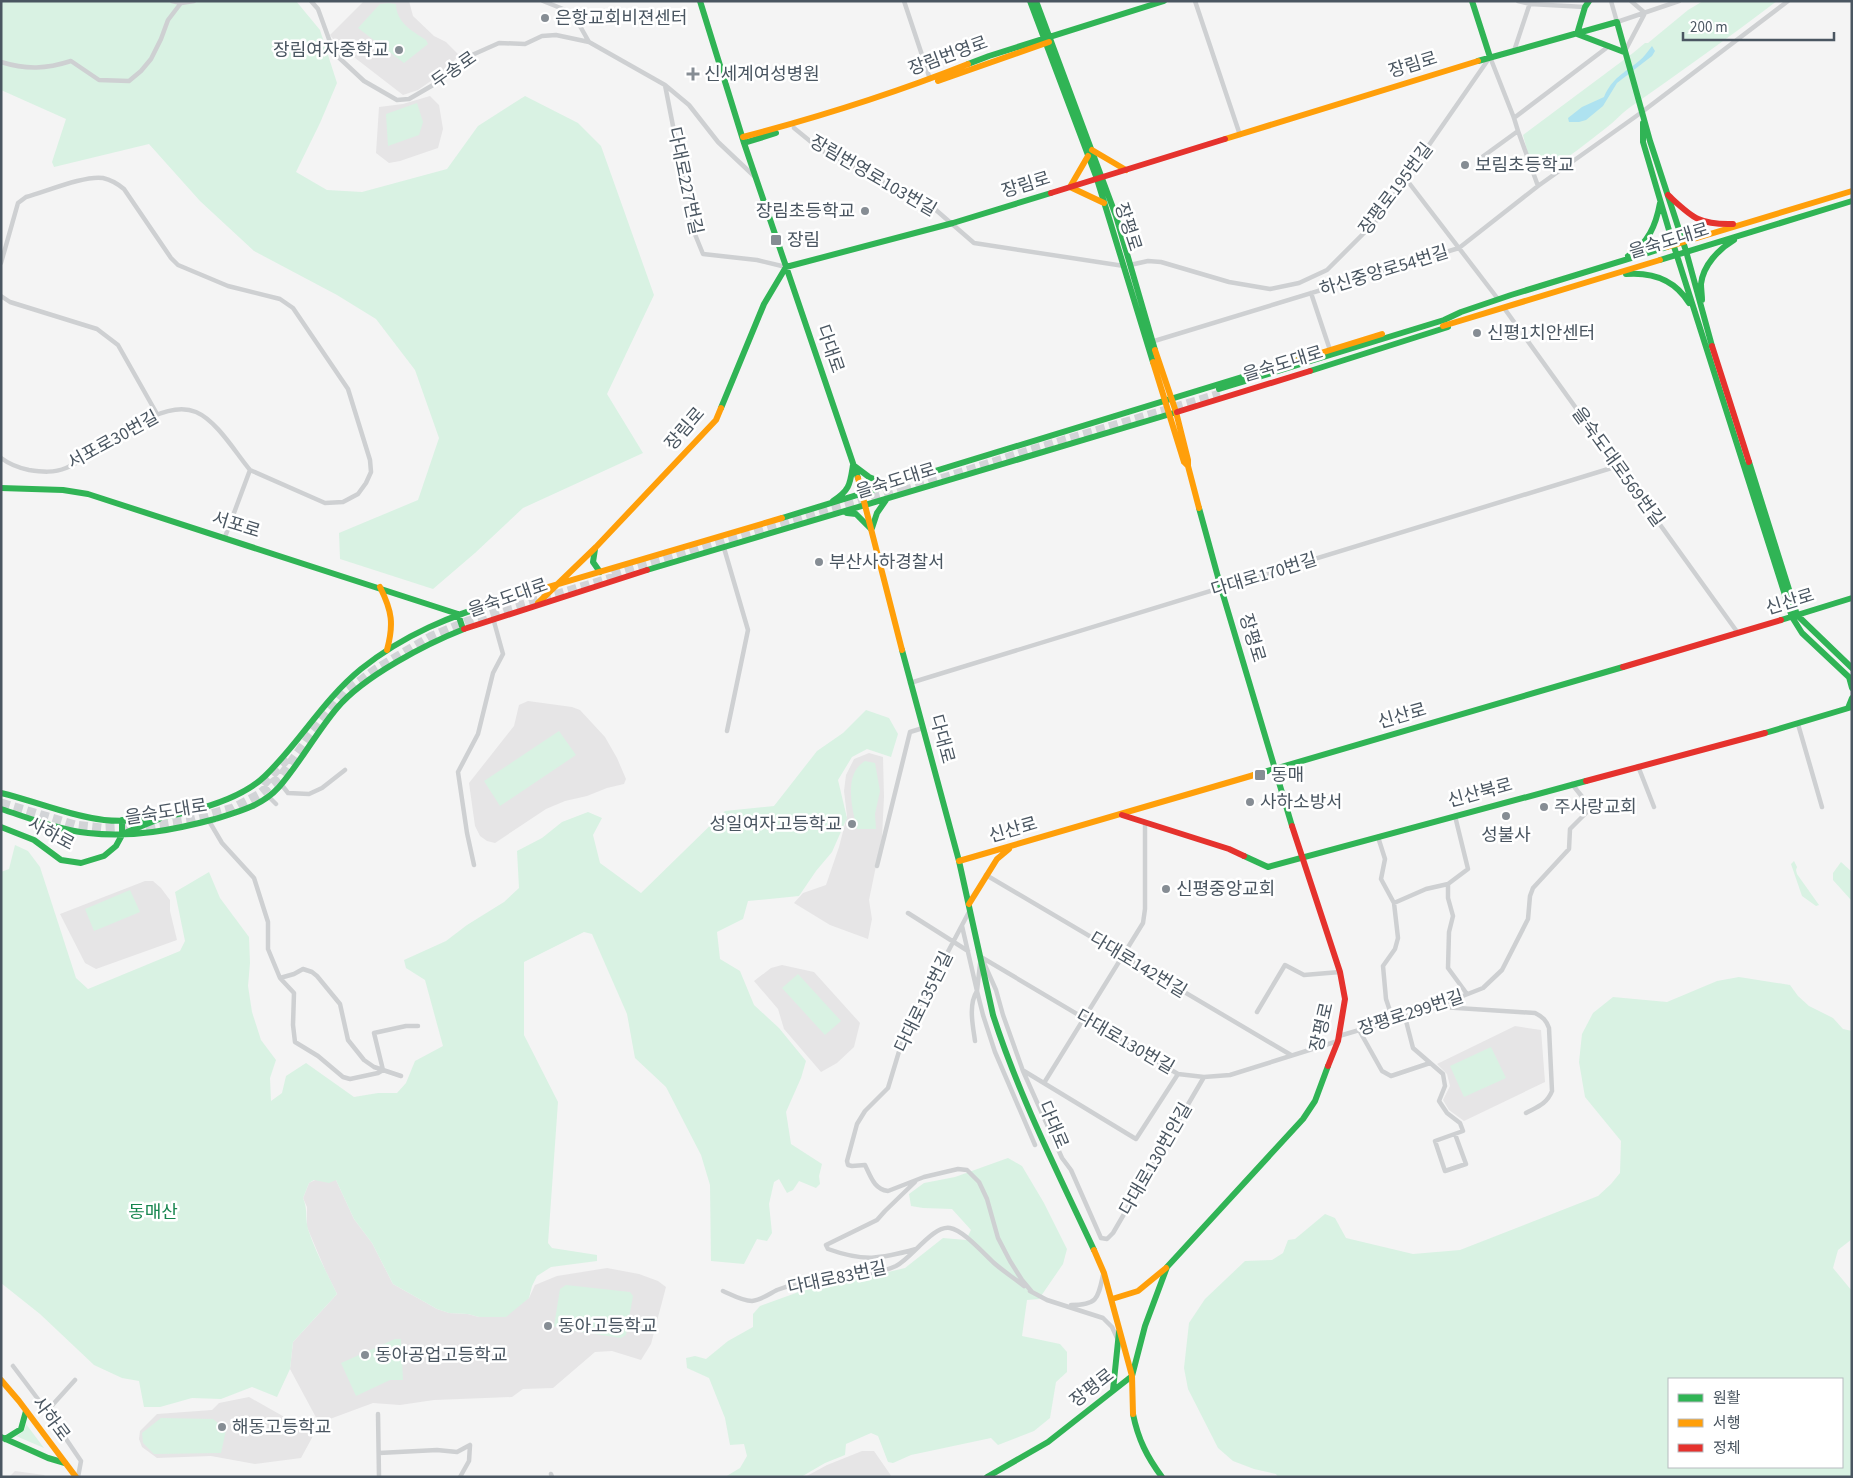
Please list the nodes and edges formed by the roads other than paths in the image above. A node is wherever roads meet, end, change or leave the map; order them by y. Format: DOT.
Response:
graph roads {
  1 [pos="172,1"];
  2 [pos="194,1"];
  3 [pos="311,1"];
  4 [pos="543,1"];
  5 [pos="700,1"];
  6 [pos="904,1"];
  7 [pos="1030,1"];
  8 [pos="1036,1"];
  9 [pos="1164,1"];
  10 [pos="1195,1"];
  11 [pos="1472,1"];
  12 [pos="1518,1"];
  13 [pos="1611,1"];
  14 [pos="1631,1"];
  15 [pos="1679,1"];
  16 [pos="1788,1"];
  17 [pos="1530,2"];
  18 [pos="181,3"];
  19 [pos="1587,4"];
  20 [pos="1646,13"];
  21 [pos="1617,22"];
  22 [pos="1576,34"];
  23 [pos="1048,40"];
  24 [pos="589,42"];
  25 [pos="1609,46"];
  26 [pos="1514,51"];
  27 [pos="1625,54"];
  28 [pos="1490,57"];
  29 [pos="1,62"];
  30 [pos="931,81"];
  31 [pos="665,85"];
  32 [pos="1642,110"];
  33 [pos="1514,118"];
  34 [pos="793,126"];
  35 [pos="1518,131"];
  36 [pos="1240,135"];
  37 [pos="743,140"];
  38 [pos="1090,153"];
  39 [pos="1478,160"];
  40 [pos="1126,170"];
  41 [pos="1099,178"];
  42 [pos="757,179"];
  43 [pos="1406,179"];
  44 [pos="1538,186"];
  45 [pos="1070,187"];
  46 [pos="1852,191"];
  47 [pos="1666,194"];
  48 [pos="1660,199"];
  49 [pos="1852,201"];
  50 [pos="1104,203"];
  51 [pos="953,223"];
  52 [pos="1745,224"];
  53 [pos="1745,234"];
  54 [pos="1683,243"];
  55 [pos="1674,246"];
  56 [pos="1458,248"];
  57 [pos="1686,251"];
  58 [pos="1677,254"];
  59 [pos="1,263"];
  60 [pos="1127,265"];
  61 [pos="1610,265"];
  62 [pos="786,266"];
  63 [pos="1605,276"];
  64 [pos="1311,293"];
  65 [pos="1,296"];
  66 [pos="1499,300"];
  67 [pos="1503,306"];
  68 [pos="1698,309"];
  69 [pos="1461,312"];
  70 [pos="1462,320"];
  71 [pos="1150,342"];
  72 [pos="1330,350"];
  73 [pos="1169,399"];
  74 [pos="1173,413"];
  75 [pos="156,414"];
  76 [pos="1,458"];
  77 [pos="853,465"];
  78 [pos="1618,466"];
  79 [pos="250,470"];
  80 [pos="890,485"];
  81 [pos="1,488"];
  82 [pos="863,494"];
  83 [pos="887,499"];
  84 [pos="830,504"];
  85 [pos="866,506"];
  86 [pos="842,512"];
  87 [pos="872,530"];
  88 [pos="225,537"];
  89 [pos="596,547"];
  90 [pos="724,548"];
  91 [pos="600,572"];
  92 [pos="555,585"];
  93 [pos="380,588"];
  94 [pos="1221,588"];
  95 [pos="1852,598"];
  96 [pos="538,603"];
  97 [pos="458,614"];
  98 [pos="1795,616"];
  99 [pos="493,618"];
  100 [pos="464,629"];
  101 [pos="1738,633"];
  102 [pos="387,650"];
  103 [pos="1852,668"];
  104 [pos="1850,678"];
  105 [pos="910,683"];
  106 [pos="1852,688"];
  107 [pos="1852,698"];
  108 [pos="1850,708"];
  109 [pos="1798,724"];
  110 [pos="924,728"];
  111 [pos="727,731"];
  112 [pos="1638,766"];
  113 [pos="1275,769"];
  114 [pos="345,770"];
  115 [pos="281,784"];
  116 [pos="1572,784"];
  117 [pos="1,792"];
  118 [pos="268,796"];
  119 [pos="276,804"];
  120 [pos="1654,807"];
  121 [pos="1822,807"];
  122 [pos="1,809"];
  123 [pos="170,814"];
  124 [pos="1121,814"];
  125 [pos="1455,816"];
  126 [pos="122,820"];
  127 [pos="209,821"];
  128 [pos="1145,822"];
  129 [pos="1,827"];
  130 [pos="122,835"];
  131 [pos="1378,837"];
  132 [pos="1012,846"];
  133 [pos="1302,858"];
  134 [pos="959,862"];
  135 [pos="474,865"];
  136 [pos="878,866"];
  137 [pos="986,875"];
  138 [pos="1448,884"];
  139 [pos="1394,903"];
  140 [pos="970,907"];
  141 [pos="908,914"];
  142 [pos="962,925"];
  143 [pos="953,942"];
  144 [pos="968,951"];
  145 [pos="1123,956"];
  146 [pos="981,958"];
  147 [pos="1340,972"];
  148 [pos="280,978"];
  149 [pos="976,991"];
  150 [pos="1467,994"];
  151 [pos="1441,1006"];
  152 [pos="1257,1012"];
  153 [pos="1405,1017"];
  154 [pos="1084,1018"];
  155 [pos="1392,1020"];
  156 [pos="418,1026"];
  157 [pos="1359,1030"];
  158 [pos="1338,1038"];
  159 [pos="975,1041"];
  160 [pos="1290,1055"];
  161 [pos="1430,1062"];
  162 [pos="383,1070"];
  163 [pos="1023,1071"];
  164 [pos="1178,1074"];
  165 [pos="401,1076"];
  166 [pos="1204,1077"];
  167 [pos="1044,1083"];
  168 [pos="1526,1113"];
  169 [pos="1455,1134"];
  170 [pos="1035,1145"];
  171 [pos="917,1180"];
  172 [pos="918,1249"];
  173 [pos="1167,1267"];
  174 [pos="1104,1273"];
  175 [pos="724,1291"];
  176 [pos="1032,1292"];
  177 [pos="1112,1299"];
  178 [pos="1065,1306"];
  179 [pos="1119,1324"];
  180 [pos="1118,1341"];
  181 [pos="13,1366"];
  182 [pos="1132,1376"];
  183 [pos="1,1380"];
  184 [pos="75,1380"];
  185 [pos="1113,1390"];
  186 [pos="26,1410"];
  187 [pos="47,1412"];
  188 [pos="378,1414"];
  189 [pos="3,1440"];
  190 [pos="379,1454"];
  191 [pos="66,1463"];
  192 [pos="77,1477"];
  193 [pos="380,1477"];
  194 [pos="460,1477"];
  195 [pos="987,1477"];
  196 [pos="1162,1477"];
  1 -- 18 [label="street"];
  2 -- 18 [label="street"];
  3 -- 24 [label="street, 두송로"];
  4 -- 24 [label="street"];
  5 -- 37 [label="main road, 다대로"];
  6 -- 30 [label="street"];
  7 -- 23 [label="main road, 장평로"];
  8 -- 23 [label="main road, 장평로"];
  9 -- 23 [label="main road, 장림번영로"];
  10 -- 36 [label="street"];
  11 -- 28 [label="main road"];
  12 -- 17 [label="street"];
  13 -- 21 [label="street"];
  14 -- 20 [label="street"];
  15 -- 20 [label="street, 장림로"];
  16 -- 32 [label="street, 하신중앙로54번길"];
  17 -- 19 [label="street"];
  17 -- 26 [label="street"];
  18 -- 29 [label="street"];
  19 -- 22 [label="main road"];
  20 -- 21 [label="street, 장림로"];
  20 -- 27 [label="street"];
  21 -- 22 [label="main road, 장림로"];
  21 -- 27 [label="main road"];
  22 -- 25 [label="main road"];
  22 -- 26 [label="main road, 장림로"];
  23 -- 30 [label="main road, 장림번영로"];
  23 -- 38 [label="main road, 장평로"];
  24 -- 31 [label="street, 두송로"];
  25 -- 27 [label="main road"];
  25 -- 33 [label="street"];
  26 -- 28 [label="main road, 장림로"];
  27 -- 32 [label="main road"];
  28 -- 33 [label="street"];
  28 -- 36 [label="main road, 장림로"];
  28 -- 43 [label="street, 장평로195번길"];
  30 -- 34 [label="main road, 장림번영로"];
  31 -- 42 [label="street, 두송로"];
  31 -- 62 [label="street, 다대로227번길"];
  32 -- 44 [label="street, 하신중앙로54번길"];
  32 -- 47 [label="main road"];
  32 -- 48 [label="main road"];
  33 -- 35 [label="street"];
  34 -- 37 [label="main road, 장림번영로"];
  34 -- 51 [label="street, 장림번영로103번길"];
  35 -- 39 [label="street"];
  35 -- 44 [label="street"];
  36 -- 40 [label="main road, 장림로"];
  37 -- 42 [label="main road, 다대로"];
  38 -- 40 [label="main road"];
  38 -- 41 [label="main road, 장평로"];
  38 -- 45 [label="main road"];
  40 -- 41 [label="main road, 장림로"];
  41 -- 45 [label="main road, 장림로"];
  41 -- 50 [label="main road, 장평로"];
  41 -- 60 [label="main road, 장평로"];
  42 -- 62 [label="main road, 다대로"];
  43 -- 56 [label="street, 을숙도대로569번길"];
  43 -- 60 [label="street, 장평로195번길"];
  44 -- 56 [label="street, 하신중앙로54번길"];
  45 -- 50 [label="main road"];
  45 -- 51 [label="main road, 장림로"];
  46 -- 52 [label="main road, 을숙도대로"];
  47 -- 52 [label="main road"];
  47 -- 54 [label="main road"];
  48 -- 55 [label="main road"];
  48 -- 61 [label="main road"];
  49 -- 53 [label="main road, 을숙도대로"];
  50 -- 60 [label="main road, 장평로"];
  51 -- 60 [label="street, 장평로195번길"];
  51 -- 62 [label="main road, 장림로"];
  52 -- 54 [label="main road, 을숙도대로"];
  53 -- 57 [label="main road, 을숙도대로"];
  53 -- 68 [label="main road"];
  54 -- 55 [label="main road, 을숙도대로"];
  54 -- 57 [label="main road"];
  55 -- 58 [label="main road"];
  55 -- 61 [label="main road, 을숙도대로"];
  56 -- 64 [label="street, 하신중앙로54번길"];
  56 -- 66 [label="street, 을숙도대로569번길"];
  57 -- 58 [label="main road, 을숙도대로"];
  57 -- 68 [label="main road"];
  58 -- 63 [label="main road, 을숙도대로"];
  58 -- 68 [label="main road"];
  59 -- 79 [label="street"];
  60 -- 71 [label="main road, 장평로"];
  61 -- 66 [label="main road, 을숙도대로"];
  62 -- 77 [label="main road, 다대로"];
  62 -- 89 [label="main road, 장림로"];
  63 -- 67 [label="main road, 을숙도대로"];
  63 -- 68 [label="main road"];
  64 -- 71 [label="street, 하신중앙로54번길"];
  64 -- 72 [label="street"];
  65 -- 75 [label="street"];
  66 -- 67 [label="street, 을숙도대로569번길"];
  66 -- 69 [label="main road, 을숙도대로"];
  67 -- 70 [label="main road, 을숙도대로"];
  67 -- 78 [label="street, 을숙도대로569번길"];
  68 -- 98 [label="main road"];
  69 -- 70 [label="main road"];
  69 -- 72 [label="main road, 을숙도대로"];
  70 -- 74 [label="main road, 을숙도대로"];
  71 -- 73 [label="main road, 장평로"];
  72 -- 73 [label="main road, 을숙도대로"];
  73 -- 74 [label="main road, 장평로"];
  73 -- 80 [label="main road, 을숙도대로"];
  74 -- 83 [label="main road, 을숙도대로"];
  74 -- 94 [label="main road, 장평로"];
  75 -- 76 [label="street, 서포로30번길"];
  75 -- 79 [label="street, 서포로30번길"];
  77 -- 80 [label="main road"];
  77 -- 82 [label="main road, 다대로"];
  77 -- 84 [label="main road"];
  78 -- 94 [label="street, 다대로170번길"];
  78 -- 101 [label="street, 을숙도대로569번길"];
  79 -- 88 [label="street"];
  80 -- 82 [label="main road, 을숙도대로"];
  81 -- 88 [label="main road, 서포로"];
  82 -- 84 [label="main road, 을숙도대로"];
  82 -- 85 [label="main road, 다대로"];
  83 -- 85 [label="main road, 을숙도대로"];
  83 -- 87 [label="main road"];
  84 -- 91 [label="main road, 을숙도대로"];
  85 -- 86 [label="main road, 을숙도대로"];
  85 -- 87 [label="main road, 다대로"];
  86 -- 87 [label="main road"];
  86 -- 90 [label="main road, 을숙도대로"];
  87 -- 105 [label="main road, 다대로"];
  88 -- 93 [label="main road, 서포로"];
  89 -- 91 [label="main road"];
  89 -- 92 [label="main road, 장림로"];
  90 -- 96 [label="main road, 을숙도대로"];
  90 -- 111 [label="street"];
  91 -- 92 [label="main road, 을숙도대로"];
  92 -- 96 [label="main road, 장림로"];
  92 -- 97 [label="main road, 을숙도대로"];
  93 -- 97 [label="main road, 서포로"];
  93 -- 102 [label="main road"];
  94 -- 105 [label="street, 다대로170번길"];
  94 -- 113 [label="main road, 장평로"];
  95 -- 98 [label="main road, 신산로"];
  96 -- 99 [label="main road, 을숙도대로"];
  97 -- 100 [label="main road"];
  97 -- 102 [label="main road, 을숙도대로"];
  98 -- 101 [label="main road, 신산로"];
  98 -- 103 [label="main road"];
  98 -- 104 [label="main road"];
  99 -- 100 [label="main road, 을숙도대로"];
  99 -- 135 [label="street"];
  100 -- 115 [label="main road, 을숙도대로"];
  101 -- 113 [label="main road, 신산로"];
  102 -- 123 [label="main road, 을숙도대로"];
  104 -- 106 [label="main road"];
  105 -- 110 [label="main road, 다대로"];
  107 -- 108 [label="main road"];
  108 -- 109 [label="main road, 신산북로"];
  109 -- 112 [label="main road, 신산북로"];
  109 -- 121 [label="street"];
  110 -- 134 [label="main road, 다대로"];
  110 -- 136 [label="street"];
  112 -- 116 [label="main road, 신산북로"];
  112 -- 120 [label="street"];
  113 -- 124 [label="main road, 신산로"];
  113 -- 133 [label="main road, 장평로"];
  114 -- 115 [label="street"];
  115 -- 118 [label="main road, 을숙도대로"];
  116 -- 125 [label="main road, 신산북로"];
  116 -- 150 [label="street, 장평로299번길"];
  117 -- 126 [label="main road, 을숙도대로"];
  118 -- 119 [label="street"];
  118 -- 127 [label="main road, 을숙도대로"];
  122 -- 130 [label="main road, 을숙도대로"];
  123 -- 126 [label="main road, 을숙도대로"];
  123 -- 130 [label="main road"];
  124 -- 128 [label="main road, 신산북로"];
  124 -- 132 [label="main road, 신산로"];
  125 -- 131 [label="main road, 신산북로"];
  125 -- 138 [label="street"];
  126 -- 130 [label="main road"];
  127 -- 130 [label="main road, 을숙도대로"];
  127 -- 148 [label="street"];
  128 -- 133 [label="main road, 신산북로"];
  128 -- 145 [label="street"];
  129 -- 130 [label="main road, 사하로"];
  131 -- 133 [label="main road, 신산북로"];
  131 -- 139 [label="street"];
  132 -- 134 [label="main road, 신산로"];
  132 -- 137 [label="main road"];
  133 -- 147 [label="main road, 장평로"];
  134 -- 140 [label="main road, 다대로"];
  137 -- 140 [label="main road"];
  137 -- 145 [label="street, 다대로142번길"];
  138 -- 139 [label="street"];
  138 -- 150 [label="street"];
  139 -- 155 [label="street"];
  140 -- 142 [label="street, 다대로135번길"];
  140 -- 146 [label="main road, 다대로"];
  141 -- 143 [label="street"];
  142 -- 143 [label="street, 다대로135번길"];
  142 -- 144 [label="street"];
  143 -- 144 [label="street"];
  143 -- 171 [label="street, 다대로135번길"];
  144 -- 149 [label="street"];
  145 -- 154 [label="street"];
  145 -- 160 [label="street, 다대로142번길"];
  146 -- 149 [label="street"];
  146 -- 154 [label="street, 다대로130번길"];
  146 -- 163 [label="street"];
  146 -- 174 [label="main road, 다대로"];
  147 -- 152 [label="street"];
  147 -- 158 [label="main road, 장평로"];
  148 -- 162 [label="street"];
  148 -- 162 [label="street"];
  149 -- 159 [label="street"];
  149 -- 170 [label="street"];
  150 -- 151 [label="street, 장평로299번길"];
  151 -- 153 [label="street, 장평로299번길"];
  151 -- 168 [label="street"];
  153 -- 155 [label="street, 장평로299번길"];
  153 -- 161 [label="street"];
  154 -- 164 [label="street, 다대로130번길"];
  154 -- 167 [label="street"];
  155 -- 157 [label="street, 장평로299번길"];
  156 -- 162 [label="street"];
  157 -- 158 [label="street, 장평로299번길"];
  157 -- 161 [label="street"];
  158 -- 160 [label="street, 다대로130번길"];
  158 -- 173 [label="main road, 장평로"];
  160 -- 166 [label="street, 다대로130번길"];
  161 -- 169 [label="street"];
  162 -- 165 [label="street"];
  163 -- 166 [label="street, 다대로130번안길"];
  163 -- 167 [label="street"];
  164 -- 166 [label="street, 다대로130번길"];
  164 -- 167 [label="street"];
  169 -- 169 [label="street"];
  171 -- 172 [label="street"];
  171 -- 176 [label="street, 다대로135번길"];
  172 -- 175 [label="street, 다대로83번길"];
  172 -- 176 [label="street, 다대로83번길"];
  173 -- 177 [label="main road"];
  173 -- 182 [label="main road, 장평로"];
  174 -- 177 [label="main road, 다대로"];
  174 -- 178 [label="street"];
  176 -- 178 [label="street, 다대로83번길"];
  177 -- 179 [label="main road, 다대로"];
  178 -- 180 [label="street, 다대로83번길"];
  179 -- 180 [label="main road"];
  179 -- 182 [label="main road, 다대로"];
  180 -- 185 [label="main road"];
  181 -- 187 [label="street"];
  182 -- 185 [label="main road, 장평로"];
  182 -- 196 [label="main road, 다대로"];
  183 -- 186 [label="main road, 사하로"];
  184 -- 187 [label="street"];
  185 -- 195 [label="main road, 장평로"];
  186 -- 189 [label="main road"];
  186 -- 191 [label="main road, 사하로"];
  187 -- 192 [label="street"];
  188 -- 190 [label="street"];
  189 -- 191 [label="main road"];
  190 -- 193 [label="street"];
  190 -- 194 [label="street"];
  191 -- 192 [label="main road, 사하로"];
}
